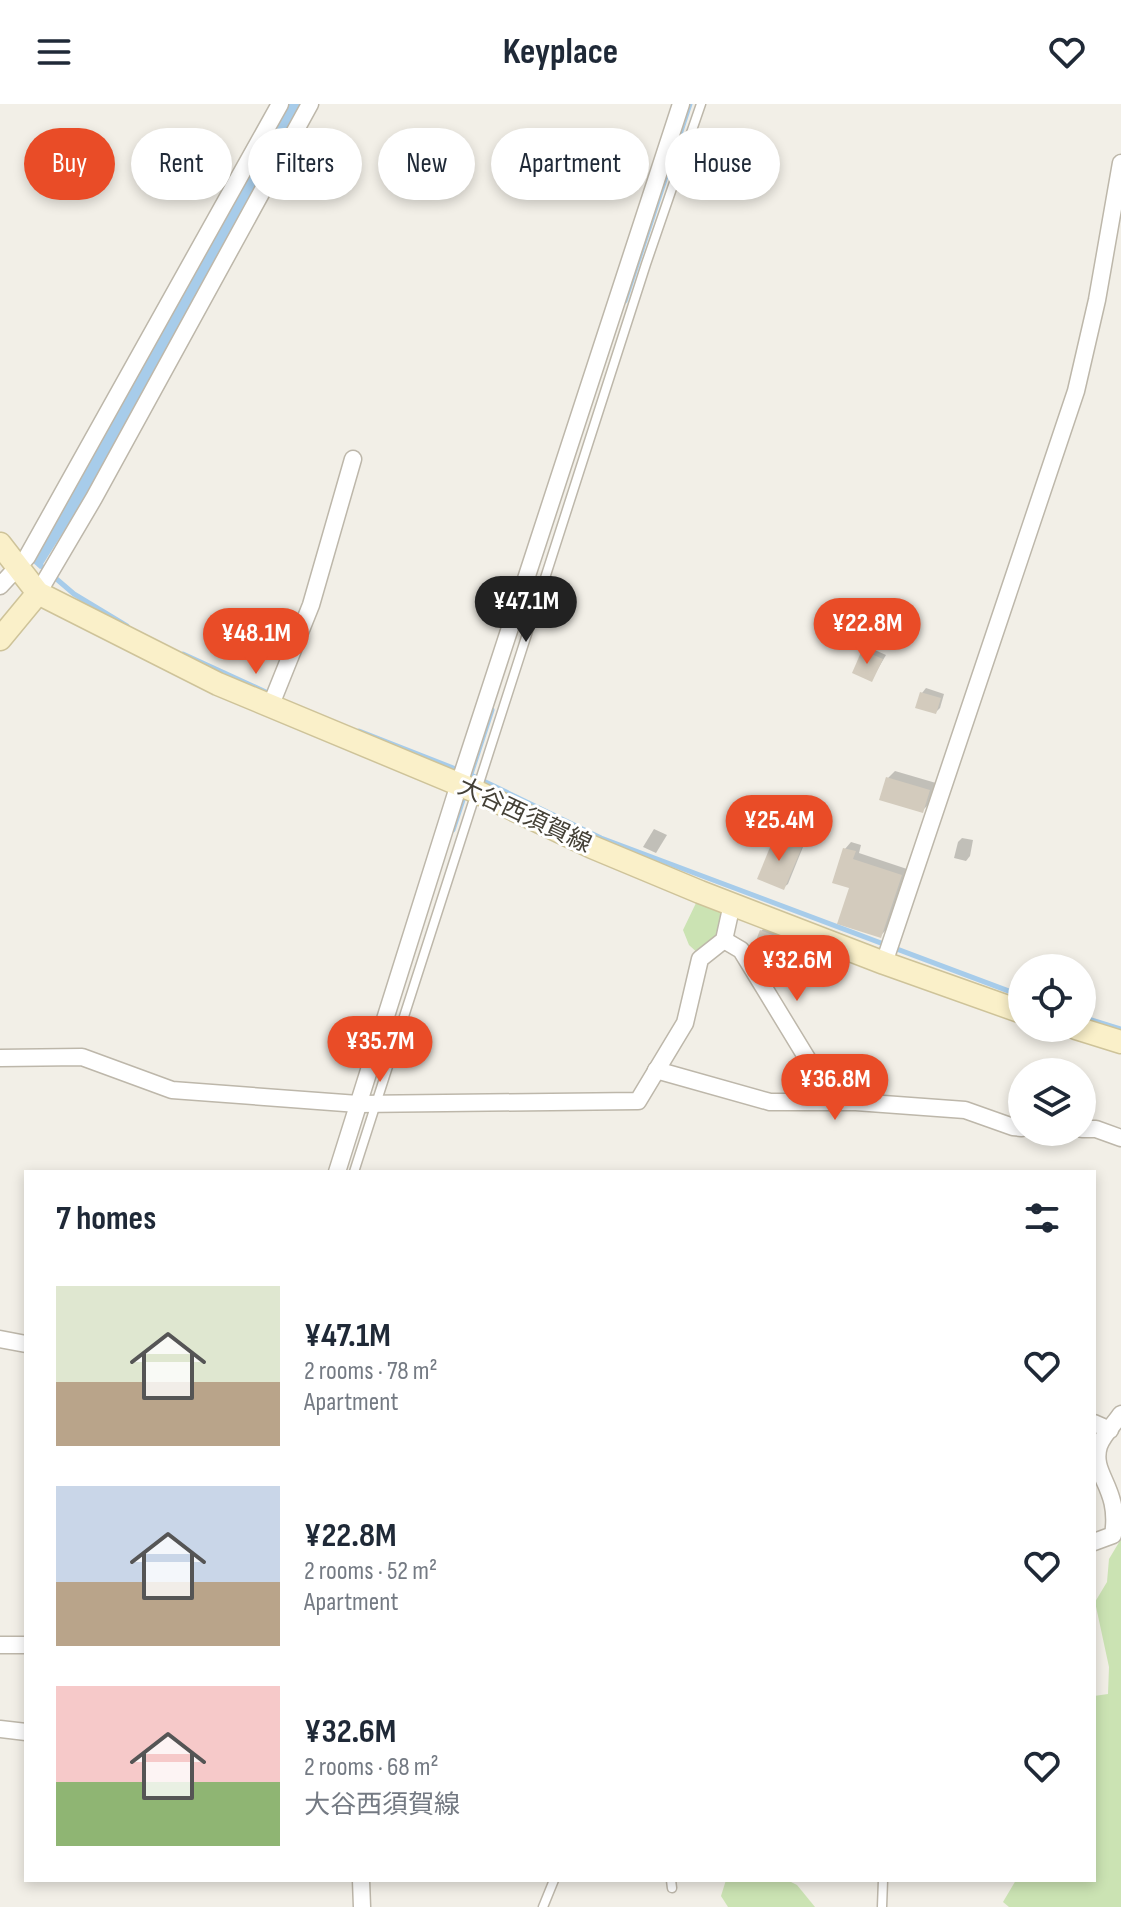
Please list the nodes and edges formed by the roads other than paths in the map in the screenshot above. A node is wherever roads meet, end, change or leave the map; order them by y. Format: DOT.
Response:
graph roads {
  1 [pos="280,104"];
  2 [pos="310,104"];
  3 [pos="681,104"];
  4 [pos="701,104"];
  5 [pos="1121,163"];
  6 [pos="353,459"];
  7 [pos="0,544"];
  8 [pos="17,569"];
  9 [pos="0,586"];
  10 [pos="38,593"];
  11 [pos="0,639"];
  12 [pos="270,707"];
  13 [pos="467,787"];
  14 [pos="732,904"];
  15 [pos="724,940"];
  16 [pos="884,963"];
  17 [pos="1008,1007"];
  18 [pos="1096,1034"];
  19 [pos="1121,1042"];
  20 [pos="0,1058"];
  21 [pos="656,1070"];
  22 [pos="838,1102"];
  23 [pos="358,1104"];
  24 [pos="376,1104"];
  25 [pos="1008,1124"];
  26 [pos="1096,1129"];
  27 [pos="1121,1138"];
  28 [pos="338,1170"];
  29 [pos="355,1170"];
  30 [pos="0,1339"];
  31 [pos="24,1344"];
  32 [pos="1121,1414"];
  33 [pos="1096,1424"];
  34 [pos="1110,1430"];
  35 [pos="1096,1541"];
  36 [pos="0,1645"];
  37 [pos="24,1645"];
  38 [pos="0,1729"];
  39 [pos="24,1732"];
  40 [pos="361,1882"];
  41 [pos="553,1882"];
  42 [pos="883,1882"];
  43 [pos="362,1907"];
  44 [pos="543,1907"];
  45 [pos="882,1907"];
  1 -- 8 [label="street"];
  2 -- 10 [label="street"];
  3 -- 13 [label="street"];
  4 -- 13 [label="lane"];
  5 -- 16 [label="street"];
  6 -- 12 [label="street"];
  7 -- 8 [label="main road"];
  8 -- 9 [label="street"];
  8 -- 10 [label="main road"];
  10 -- 11 [label="main road"];
  10 -- 12 [label="main road, 大谷西須賀線"];
  12 -- 13 [label="main road, 大谷西須賀線"];
  13 -- 14 [label="main road, 大谷西須賀線"];
  13 -- 23 [label="street"];
  13 -- 24 [label="lane"];
  14 -- 15 [label="street"];
  14 -- 16 [label="main road, 大谷西須賀線"];
  15 -- 21 [label="street"];
  15 -- 22 [label="street"];
  16 -- 17 [label="main road, 大谷西須賀線"];
  18 -- 19 [label="main road"];
  20 -- 23 [label="street"];
  21 -- 22 [label="street"];
  21 -- 24 [label="street"];
  22 -- 25 [label="street"];
  23 -- 24 [label="street"];
  23 -- 28 [label="street"];
  24 -- 29 [label="lane"];
  26 -- 27 [label="street"];
  30 -- 31 [label="street"];
  32 -- 34 [label="street"];
  33 -- 34 [label="street"];
  34 -- 35 [label="street"];
  36 -- 37 [label="street"];
  38 -- 39 [label="street"];
  40 -- 43 [label="street"];
  41 -- 44 [label="lane"];
  42 -- 45 [label="lane"];
}
